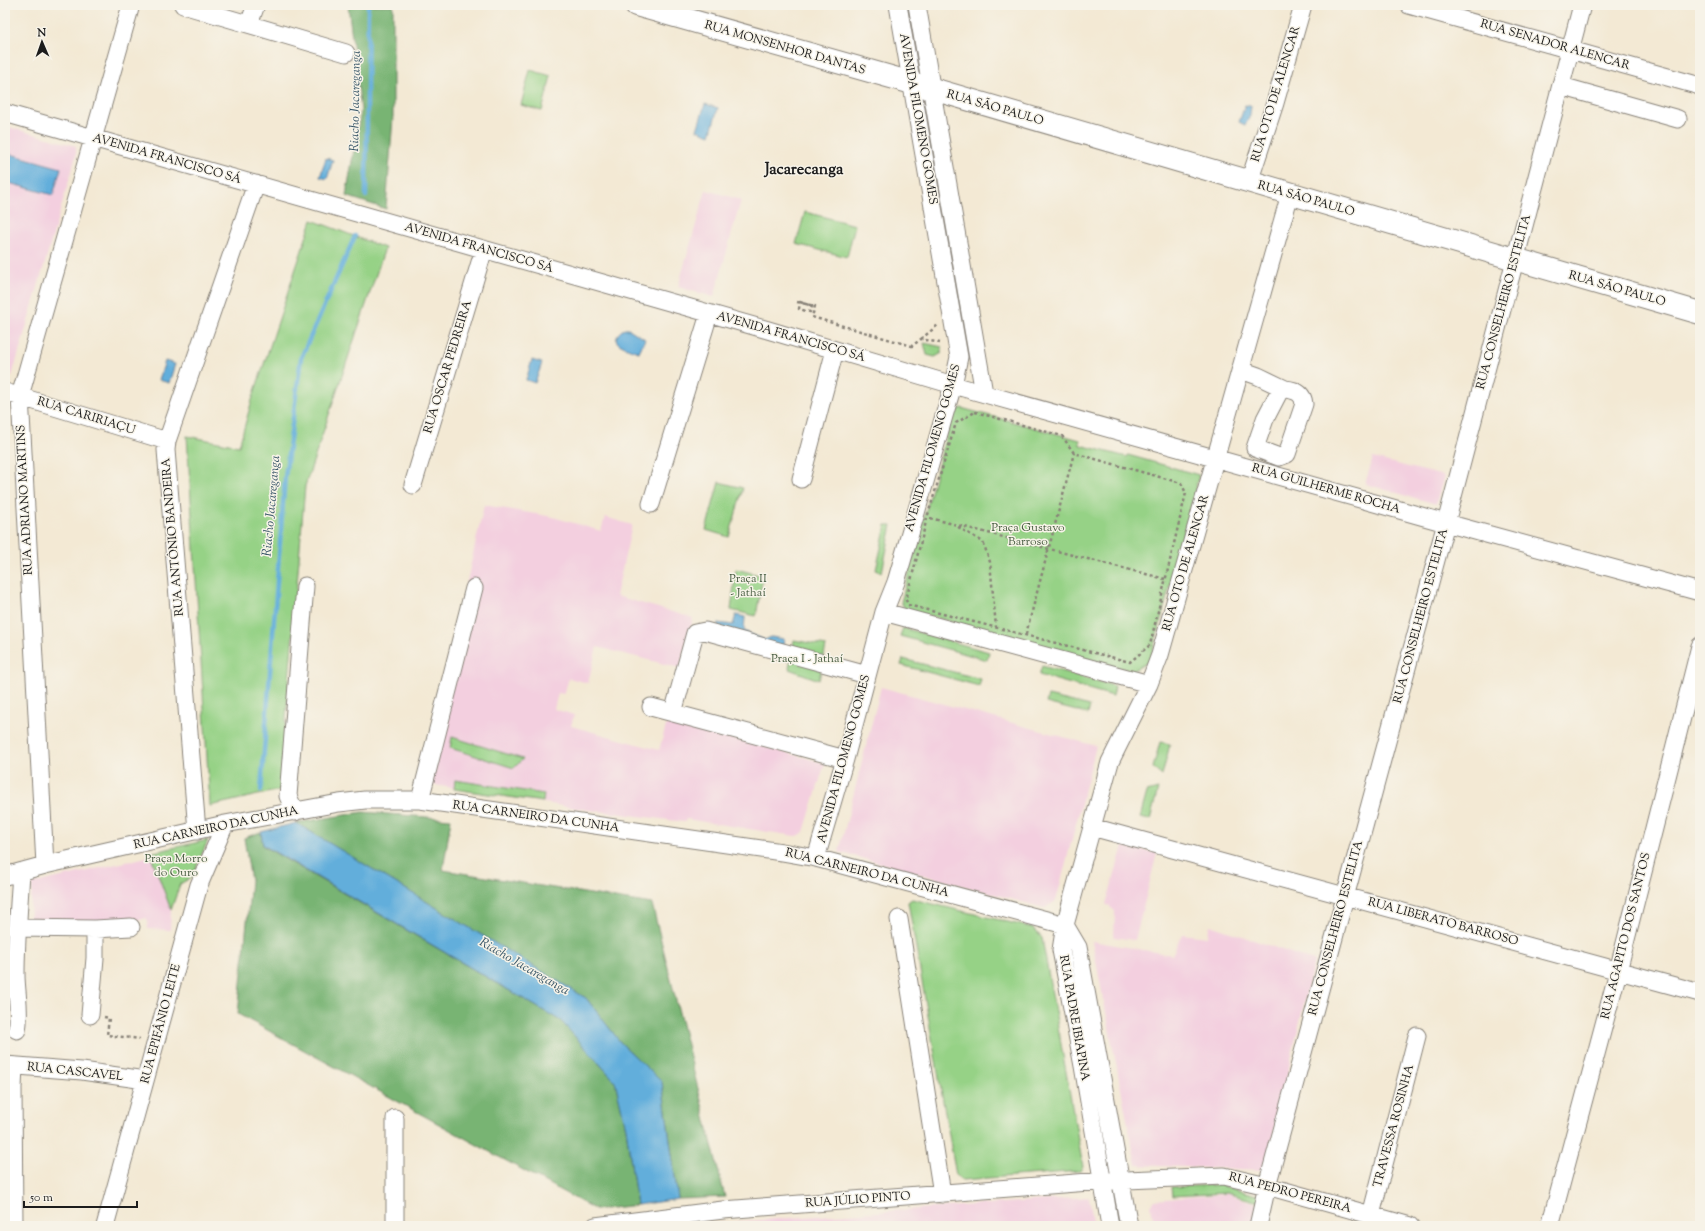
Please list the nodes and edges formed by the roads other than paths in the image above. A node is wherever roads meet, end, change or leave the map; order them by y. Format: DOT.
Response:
graph roads {
  1 [pos="131,5"];
  2 [pos="182,5"];
  3 [pos="256,5"];
  4 [pos="636,5"];
  5 [pos="898,5"];
  6 [pos="917,5"];
  7 [pos="1303,5"];
  8 [pos="1409,5"];
  9 [pos="1582,5"];
  10 [pos="249,24"];
  11 [pos="1571,50"];
  12 [pos="346,53"];
  13 [pos="912,83"];
  14 [pos="1561,86"];
  15 [pos="1700,86"];
  16 [pos="932,90"];
  17 [pos="5,113"];
  18 [pos="1678,119"];
  19 [pos="92,138"];
  20 [pos="1249,182"];
  21 [pos="256,184"];
  22 [pos="1290,194"];
  23 [pos="484,249"];
  24 [pos="1515,260"];
  25 [pos="1700,313"];
  26 [pos="709,314"];
  27 [pos="835,350"];
  28 [pos="1240,370"];
  29 [pos="953,385"];
  30 [pos="1285,390"];
  31 [pos="984,393"];
  32 [pos="12,394"];
  33 [pos="167,441"];
  34 [pos="1216,458"];
  35 [pos="801,479"];
  36 [pos="413,485"];
  37 [pos="651,504"];
  38 [pos="1446,523"];
  39 [pos="305,586"];
  40 [pos="474,588"];
  41 [pos="1700,592"];
  42 [pos="884,612"];
  43 [pos="1700,646"];
  44 [pos="867,675"];
  45 [pos="1149,684"];
  46 [pos="651,707"];
  47 [pos="673,713"];
  48 [pos="845,759"];
  49 [pos="420,800"];
  50 [pos="295,812"];
  51 [pos="225,824"];
  52 [pos="1092,827"];
  53 [pos="197,831"];
  54 [pos="816,858"];
  55 [pos="45,865"];
  56 [pos="13,874"];
  57 [pos="1345,896"];
  58 [pos="899,919"];
  59 [pos="1065,925"];
  60 [pos="131,927"];
  61 [pos="18,928"];
  62 [pos="95,929"];
  63 [pos="1618,970"];
  64 [pos="1700,993"];
  65 [pos="90,1015"];
  66 [pos="17,1030"];
  67 [pos="1417,1036"];
  68 [pos="10,1065"];
  69 [pos="145,1080"];
  70 [pos="395,1118"];
  71 [pos="1102,1181"];
  72 [pos="1120,1181"];
  73 [pos="1266,1186"];
  74 [pos="942,1194"];
  75 [pos="1371,1215"];
  76 [pos="1404,1225"];
  77 [pos="14,1226"];
  78 [pos="105,1226"];
  79 [pos="395,1226"];
  80 [pos="595,1226"];
  81 [pos="1110,1226"];
  82 [pos="1129,1226"];
  83 [pos="1258,1226"];
  84 [pos="1550,1226"];
  1 -- 19 [label="street, RUA ADRIANO MARTINS"];
  2 -- 10 [label="street"];
  3 -- 10 [label="street"];
  4 -- 13 [label="main road, RUA MONSENHOR DANTAS"];
  5 -- 13 [label="street, AVENIDA FILOMENO GOMES"];
  6 -- 16 [label="street, AVENIDA FILOMENO GOMES"];
  7 -- 20 [label="street, RUA OTO DE ALENCAR"];
  8 -- 11 [label="street, RUA SENADOR ALENCAR"];
  9 -- 11 [label="street, RUA CONSELHEIRO ESTELITA"];
  10 -- 12 [label="street"];
  11 -- 14 [label="street, RUA CONSELHEIRO ESTELITA"];
  11 -- 15 [label="street, RUA SENADOR ALENCAR"];
  13 -- 16 [label="main road, RUA SÃO PAULO"];
  13 -- 29 [label="street, AVENIDA FILOMENO GOMES"];
  14 -- 18 [label="street"];
  14 -- 24 [label="street, RUA CONSELHEIRO ESTELITA"];
  16 -- 20 [label="main road, RUA SÃO PAULO"];
  16 -- 31 [label="street, AVENIDA FILOMENO GOMES"];
  17 -- 19 [label="street, AVENIDA FRANCISCO SÁ"];
  19 -- 21 [label="street, AVENIDA FRANCISCO SÁ"];
  19 -- 32 [label="street, RUA ADRIANO MARTINS"];
  20 -- 22 [label="main road, RUA SÃO PAULO"];
  21 -- 23 [label="street, AVENIDA FRANCISCO SÁ"];
  21 -- 33 [label="street, RUA ANTÔNIO BANDEIRA"];
  22 -- 24 [label="main road, RUA SÃO PAULO"];
  22 -- 28 [label="street, RUA OTO DE ALENCAR"];
  23 -- 26 [label="street, AVENIDA FRANCISCO SÁ"];
  23 -- 36 [label="street, RUA OSCAR PEDREIRA"];
  24 -- 25 [label="main road, RUA SÃO PAULO"];
  24 -- 38 [label="street, RUA CONSELHEIRO ESTELITA"];
  26 -- 27 [label="street, AVENIDA FRANCISCO SÁ"];
  26 -- 37 [label="street"];
  27 -- 29 [label="street, AVENIDA FRANCISCO SÁ"];
  27 -- 35 [label="street"];
  28 -- 30 [label="street"];
  28 -- 34 [label="street, RUA OTO DE ALENCAR"];
  29 -- 31 [label="street, RUA GUILHERME ROCHA"];
  29 -- 42 [label="street, AVENIDA FILOMENO GOMES"];
  31 -- 34 [label="street, RUA GUILHERME ROCHA"];
  32 -- 33 [label="street, RUA CARIRIAÇU"];
  32 -- 55 [label="street, RUA ADRIANO MARTINS"];
  33 -- 53 [label="street, RUA ANTÔNIO BANDEIRA"];
  34 -- 38 [label="street, RUA GUILHERME ROCHA"];
  34 -- 45 [label="street, RUA OTO DE ALENCAR"];
  38 -- 41 [label="street, RUA GUILHERME ROCHA"];
  38 -- 57 [label="street, RUA CONSELHEIRO ESTELITA"];
  39 -- 50 [label="street"];
  40 -- 49 [label="street"];
  42 -- 44 [label="street, AVENIDA FILOMENO GOMES"];
  42 -- 45 [label="street"];
  43 -- 63 [label="street, RUA AGAPITO DOS SANTOS"];
  44 -- 47 [label="street"];
  44 -- 48 [label="street, AVENIDA FILOMENO GOMES"];
  45 -- 52 [label="street, RUA OTO DE ALENCAR"];
  46 -- 47 [label="street"];
  47 -- 48 [label="street"];
  48 -- 54 [label="street, AVENIDA FILOMENO GOMES"];
  49 -- 50 [label="street, RUA CARNEIRO DA CUNHA"];
  49 -- 54 [label="street, RUA CARNEIRO DA CUNHA"];
  50 -- 51 [label="street, RUA CARNEIRO DA CUNHA"];
  51 -- 53 [label="street, RUA CARNEIRO DA CUNHA"];
  51 -- 69 [label="street, RUA EPIFÂNIO LEITE"];
  52 -- 57 [label="street, RUA LIBERATO BARROSO"];
  52 -- 59 [label="street, RUA OTO DE ALENCAR"];
  53 -- 55 [label="street, RUA CARNEIRO DA CUNHA"];
  54 -- 59 [label="street, RUA CARNEIRO DA CUNHA"];
  55 -- 56 [label="street, RUA CARNEIRO DA CUNHA"];
  56 -- 61 [label="street"];
  57 -- 63 [label="street, RUA LIBERATO BARROSO"];
  57 -- 73 [label="street, RUA CONSELHEIRO ESTELITA"];
  58 -- 74 [label="street"];
  59 -- 71 [label="street, RUA PADRE IBIAPINA"];
  59 -- 72 [label="street, RUA PADRE IBIAPINA"];
  60 -- 62 [label="street"];
  61 -- 62 [label="street"];
  61 -- 66 [label="street"];
  62 -- 65 [label="street"];
  63 -- 64 [label="street, RUA LIBERATO BARROSO"];
  63 -- 84 [label="street, RUA AGAPITO DOS SANTOS"];
  67 -- 75 [label="street, TRAVESSA ROSINHA"];
  68 -- 69 [label="street, RUA CASCAVEL"];
  68 -- 77 [label="street"];
  69 -- 78 [label="street, RUA EPIFÂNIO LEITE"];
  70 -- 79 [label="street"];
  71 -- 72 [label="street, RUA JÚLIO PINTO"];
  71 -- 74 [label="street, RUA JÚLIO PINTO"];
  71 -- 81 [label="street, RUA PADRE IBIAPINA"];
  72 -- 73 [label="street, RUA PEDRO PEREIRA"];
  72 -- 82 [label="street, RUA PADRE IBIAPINA"];
  73 -- 75 [label="street, RUA PEDRO PEREIRA"];
  73 -- 83 [label="street, RUA CONSELHEIRO ESTELITA"];
  74 -- 80 [label="street, RUA JÚLIO PINTO"];
  75 -- 76 [label="street, RUA PEDRO PEREIRA"];
}
